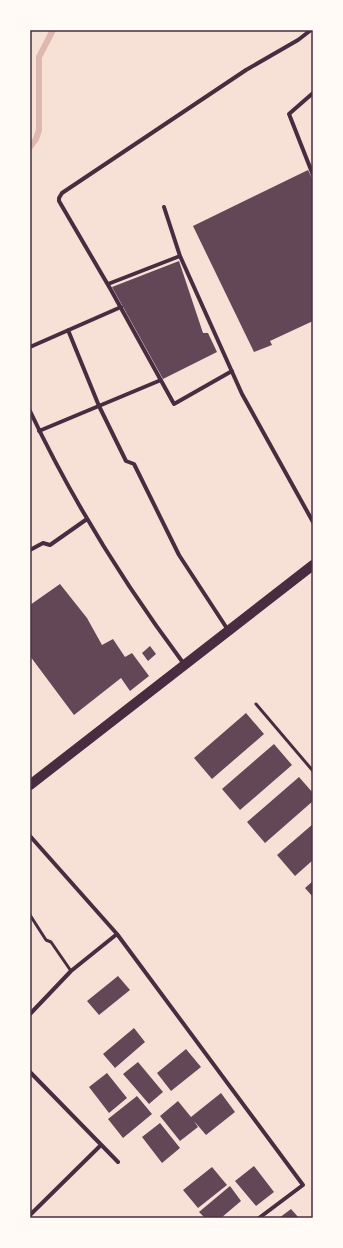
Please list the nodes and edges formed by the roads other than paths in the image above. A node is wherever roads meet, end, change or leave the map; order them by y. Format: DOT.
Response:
graph roads {
  1 [pos="311,30"];
  2 [pos="313,93"];
  3 [pos="312,169"];
  4 [pos="313,175"];
  5 [pos="164,207"];
  6 [pos="180,256"];
  7 [pos="108,284"];
  8 [pos="121,307"];
  9 [pos="68,330"];
  10 [pos="30,347"];
  11 [pos="232,371"];
  12 [pos="161,380"];
  13 [pos="100,406"];
  14 [pos="30,411"];
  15 [pos="39,431"];
  16 [pos="87,519"];
  17 [pos="313,522"];
  18 [pos="30,550"];
  19 [pos="313,565"];
  20 [pos="228,630"];
  21 [pos="184,664"];
  22 [pos="256,704"];
  23 [pos="313,771"];
  24 [pos="30,784"];
  25 [pos="30,836"];
  26 [pos="30,915"];
  27 [pos="117,934"];
  28 [pos="71,971"];
  29 [pos="30,1014"];
  30 [pos="30,1072"];
  31 [pos="101,1145"];
  32 [pos="118,1162"];
  33 [pos="30,1215"];
  34 [pos="259,1218"];
  1 -- 7 [label="street"];
  2 -- 3 [label="street"];
  3 -- 4 [label="street"];
  5 -- 6 [label="street"];
  6 -- 7 [label="street"];
  6 -- 11 [label="street"];
  7 -- 8 [label="street"];
  8 -- 9 [label="street"];
  8 -- 12 [label="street"];
  9 -- 10 [label="street"];
  9 -- 13 [label="street"];
  11 -- 12 [label="street"];
  11 -- 17 [label="street"];
  12 -- 13 [label="street"];
  13 -- 15 [label="street"];
  13 -- 20 [label="street"];
  14 -- 15 [label="street"];
  15 -- 16 [label="street"];
  16 -- 18 [label="street"];
  16 -- 21 [label="street"];
  19 -- 20 [label="main road"];
  20 -- 21 [label="main road"];
  21 -- 24 [label="main road"];
  22 -- 23 [label="lane"];
  25 -- 27 [label="street"];
  26 -- 28 [label="lane"];
  27 -- 28 [label="street"];
  27 -- 34 [label="street"];
  28 -- 29 [label="street"];
  30 -- 31 [label="street"];
  31 -- 32 [label="street"];
  31 -- 33 [label="street"];
}
